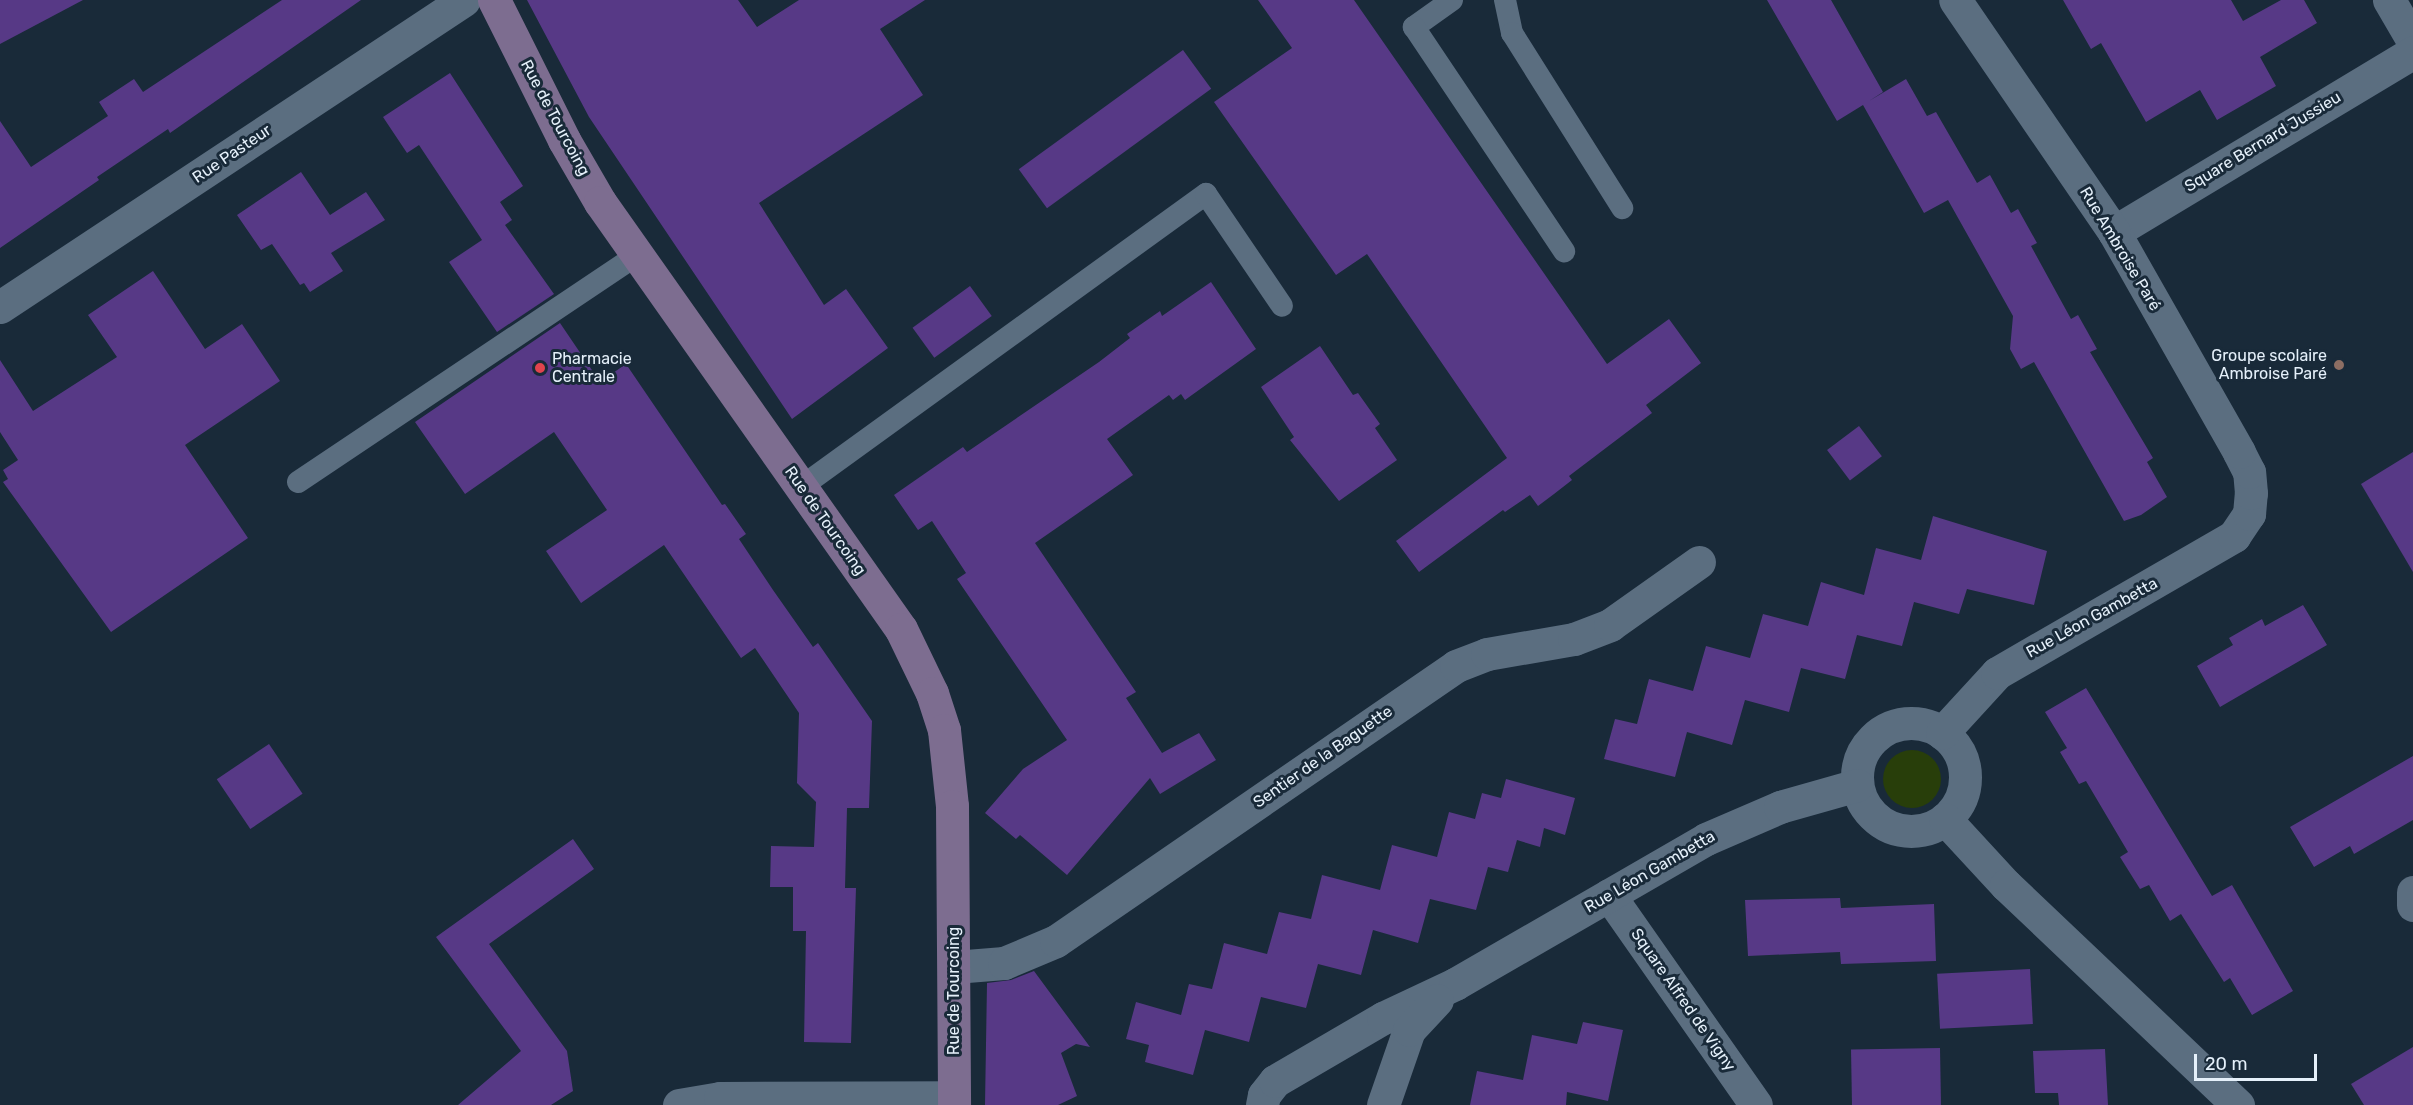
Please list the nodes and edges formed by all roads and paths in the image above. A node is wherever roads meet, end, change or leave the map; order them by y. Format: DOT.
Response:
graph roads {
  1 [pos="464,0"];
  2 [pos="494,0"];
  3 [pos="1452,0"];
  4 [pos="1505,0"];
  5 [pos="1955,0"];
  6 [pos="2389,0"];
  7 [pos="2413,41"];
  8 [pos="2413,52"];
  9 [pos="1622,208"];
  10 [pos="2114,232"];
  11 [pos="1564,251"];
  12 [pos="635,256"];
  13 [pos="1282,306"];
  14 [pos="0,308"];
  15 [pos="298,482"];
  16 [pos="801,487"];
  17 [pos="2249,514"];
  18 [pos="1700,562"];
  19 [pos="1942,733"];
  20 [pos="1857,785"];
  21 [pos="1945,819"];
  22 [pos="2413,892"];
  23 [pos="1609,895"];
  24 [pos="2413,905"];
  25 [pos="954,967"];
  26 [pos="1455,984"];
  27 [pos="954,1101"];
  28 [pos="679,1105"];
  29 [pos="1262,1105"];
  30 [pos="1383,1105"];
  31 [pos="1756,1105"];
  32 [pos="2238,1105"];
  1 -- 14 [label="street, Rue Pasteur"];
  2 -- 12 [label="main road, Rue de Tourcoing"];
  3 -- 11 [label="lane"];
  4 -- 9 [label="lane"];
  5 -- 10 [label="street, Rue Ambroise Paré"];
  6 -- 7 [label="street"];
  8 -- 10 [label="street, Square Bernard Jussieu"];
  10 -- 17 [label="street, Rue Ambroise Paré"];
  12 -- 15 [label="lane"];
  12 -- 16 [label="main road, Rue de Tourcoing"];
  13 -- 16 [label="lane"];
  16 -- 25 [label="main road, Rue de Tourcoing"];
  17 -- 19 [label="street, Rue Léon Gambetta"];
  18 -- 25 [label="street, Sentier de la Baguette"];
  19 -- 20 [label="street"];
  19 -- 21 [label="street"];
  20 -- 21 [label="street"];
  20 -- 23 [label="street, Rue Léon Gambetta"];
  21 -- 32 [label="street"];
  22 -- 24 [label="street"];
  23 -- 26 [label="street, Rue Léon Gambetta"];
  23 -- 31 [label="street, Square Alfred de Vigny"];
  25 -- 27 [label="main road, Rue de Tourcoing"];
  26 -- 29 [label="street, Rue Léon Gambetta"];
  26 -- 30 [label="street, Rue Léon Gambetta"];
  27 -- 28 [label="street"];
}
